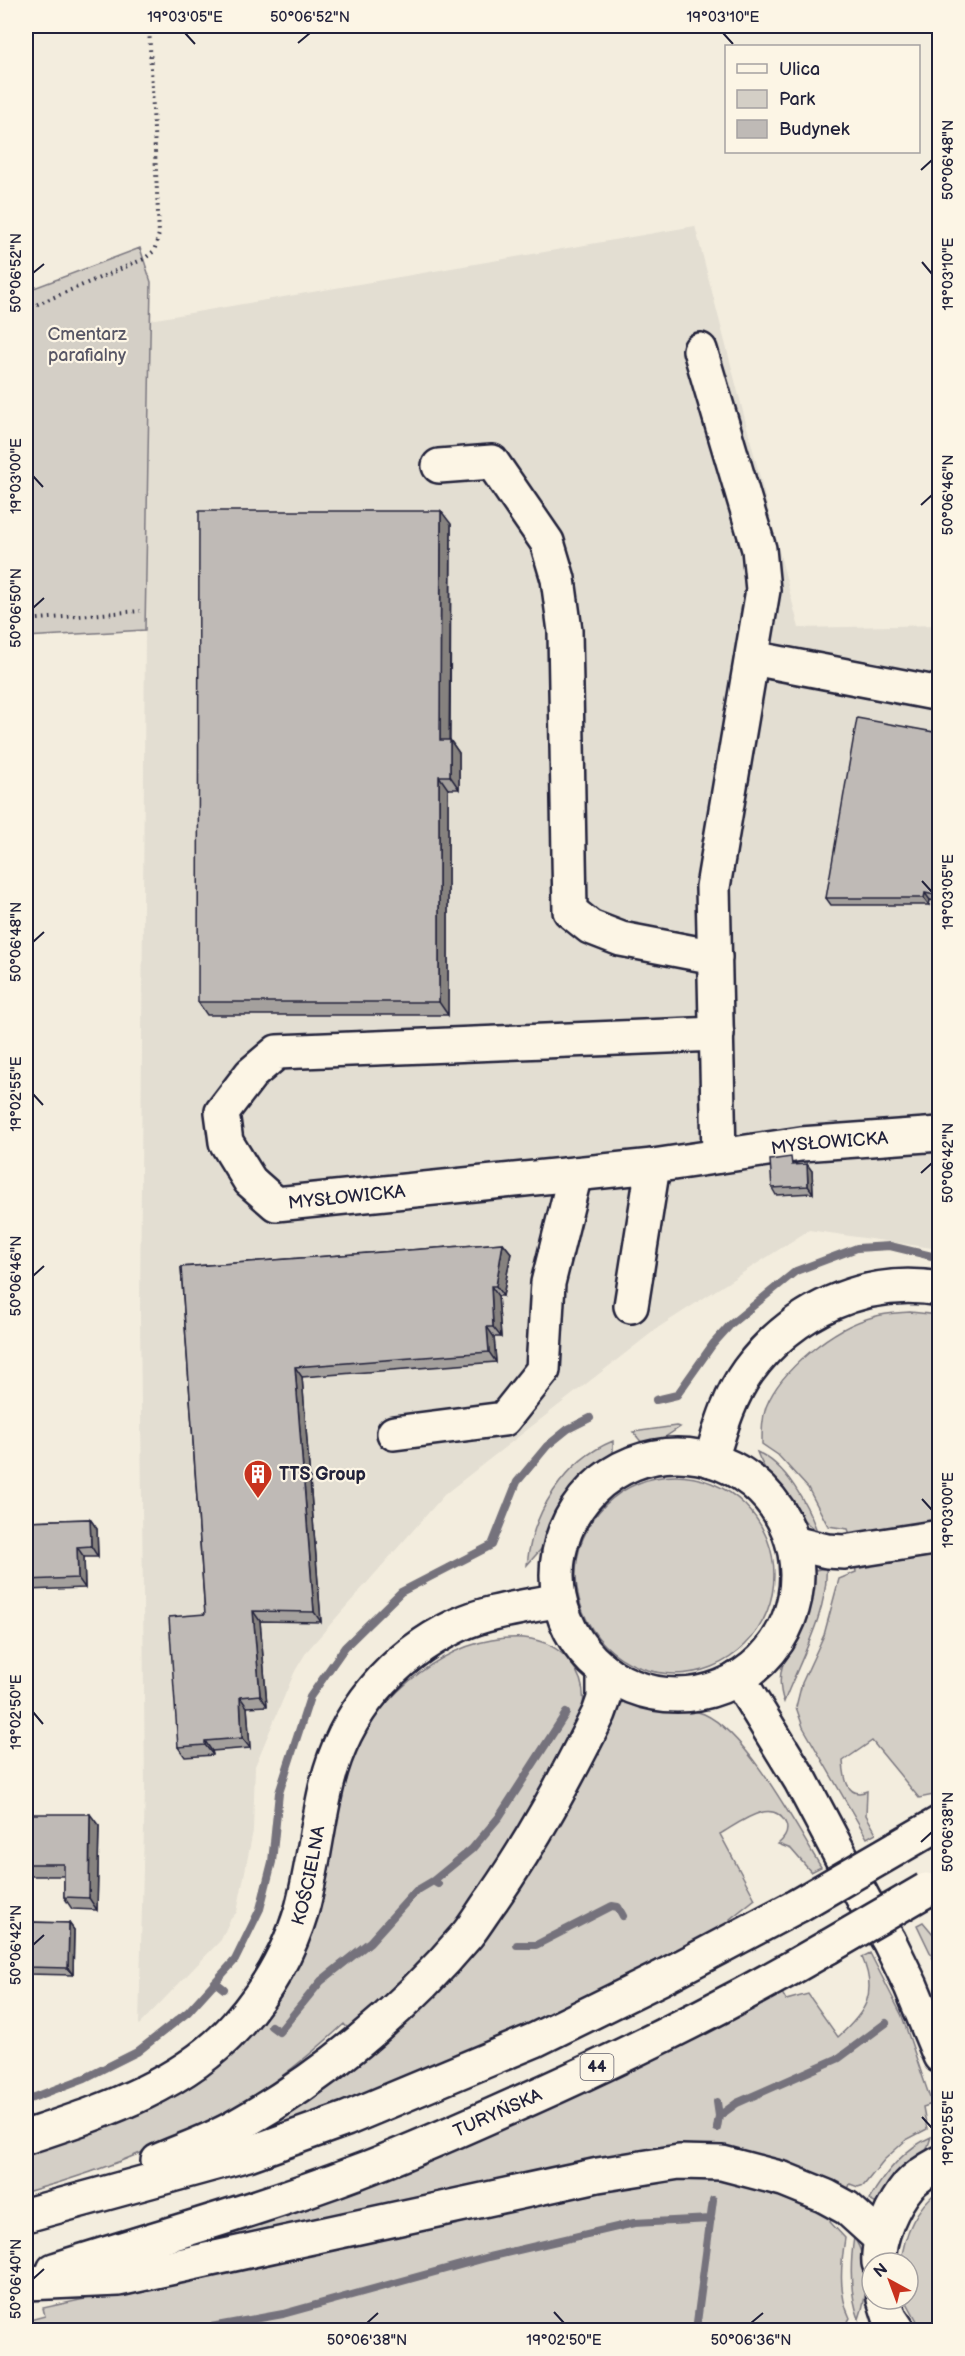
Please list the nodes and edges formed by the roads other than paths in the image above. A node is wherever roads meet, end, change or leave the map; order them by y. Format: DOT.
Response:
graph roads {
  1 [pos="700,350"];
  2 [pos="439,466"];
  3 [pos="752,658"];
  4 [pos="939,694"];
  5 [pos="715,957"];
  6 [pos="717,1034"];
  7 [pos="939,1134"];
  8 [pos="719,1156"];
  9 [pos="653,1166"];
  10 [pos="575,1174"];
  11 [pos="939,1289"];
  12 [pos="631,1306"];
  13 [pos="394,1433"];
  14 [pos="711,1460"];
  15 [pos="939,1537"];
  16 [pos="793,1543"];
  17 [pos="559,1600"];
  18 [pos="604,1671"];
  19 [pos="738,1678"];
  20 [pos="939,1823"];
  21 [pos="933,1885"];
  22 [pos="939,2056"];
  23 [pos="26,2137"];
  24 [pos="939,2163"];
  25 [pos="39,2211"];
  26 [pos="880,2251"];
  27 [pos="26,2281"];
  28 [pos="888,2311"];
  29 [pos="898,2331"];
  1 -- 3 [label="main road"];
  2 -- 5 [label="main road"];
  3 -- 4 [label="main road"];
  3 -- 5 [label="main road"];
  5 -- 6 [label="main road"];
  6 -- 8 [label="main road"];
  6 -- 10 [label="main road, MYSŁOWICKA"];
  7 -- 8 [label="main road, MYSŁOWICKA"];
  8 -- 9 [label="main road, MYSŁOWICKA"];
  9 -- 10 [label="main road, MYSŁOWICKA"];
  9 -- 12 [label="main road"];
  10 -- 13 [label="main road"];
  11 -- 14 [label="main road"];
  14 -- 16 [label="main road"];
  14 -- 17 [label="main road"];
  15 -- 16 [label="main road"];
  16 -- 19 [label="main road"];
  17 -- 18 [label="main road"];
  17 -- 23 [label="main road, KOŚCIELNA"];
  18 -- 19 [label="main road"];
  18 -- 25 [label="main road"];
  19 -- 22 [label="main road"];
  20 -- 25 [label="main road, bridge"];
  21 -- 27 [label="main road, TURYŃSKA / 44, bridge"];
  24 -- 26 [label="main road"];
  26 -- 27 [label="main road"];
  28 -- 29 [label="main road"];
}
